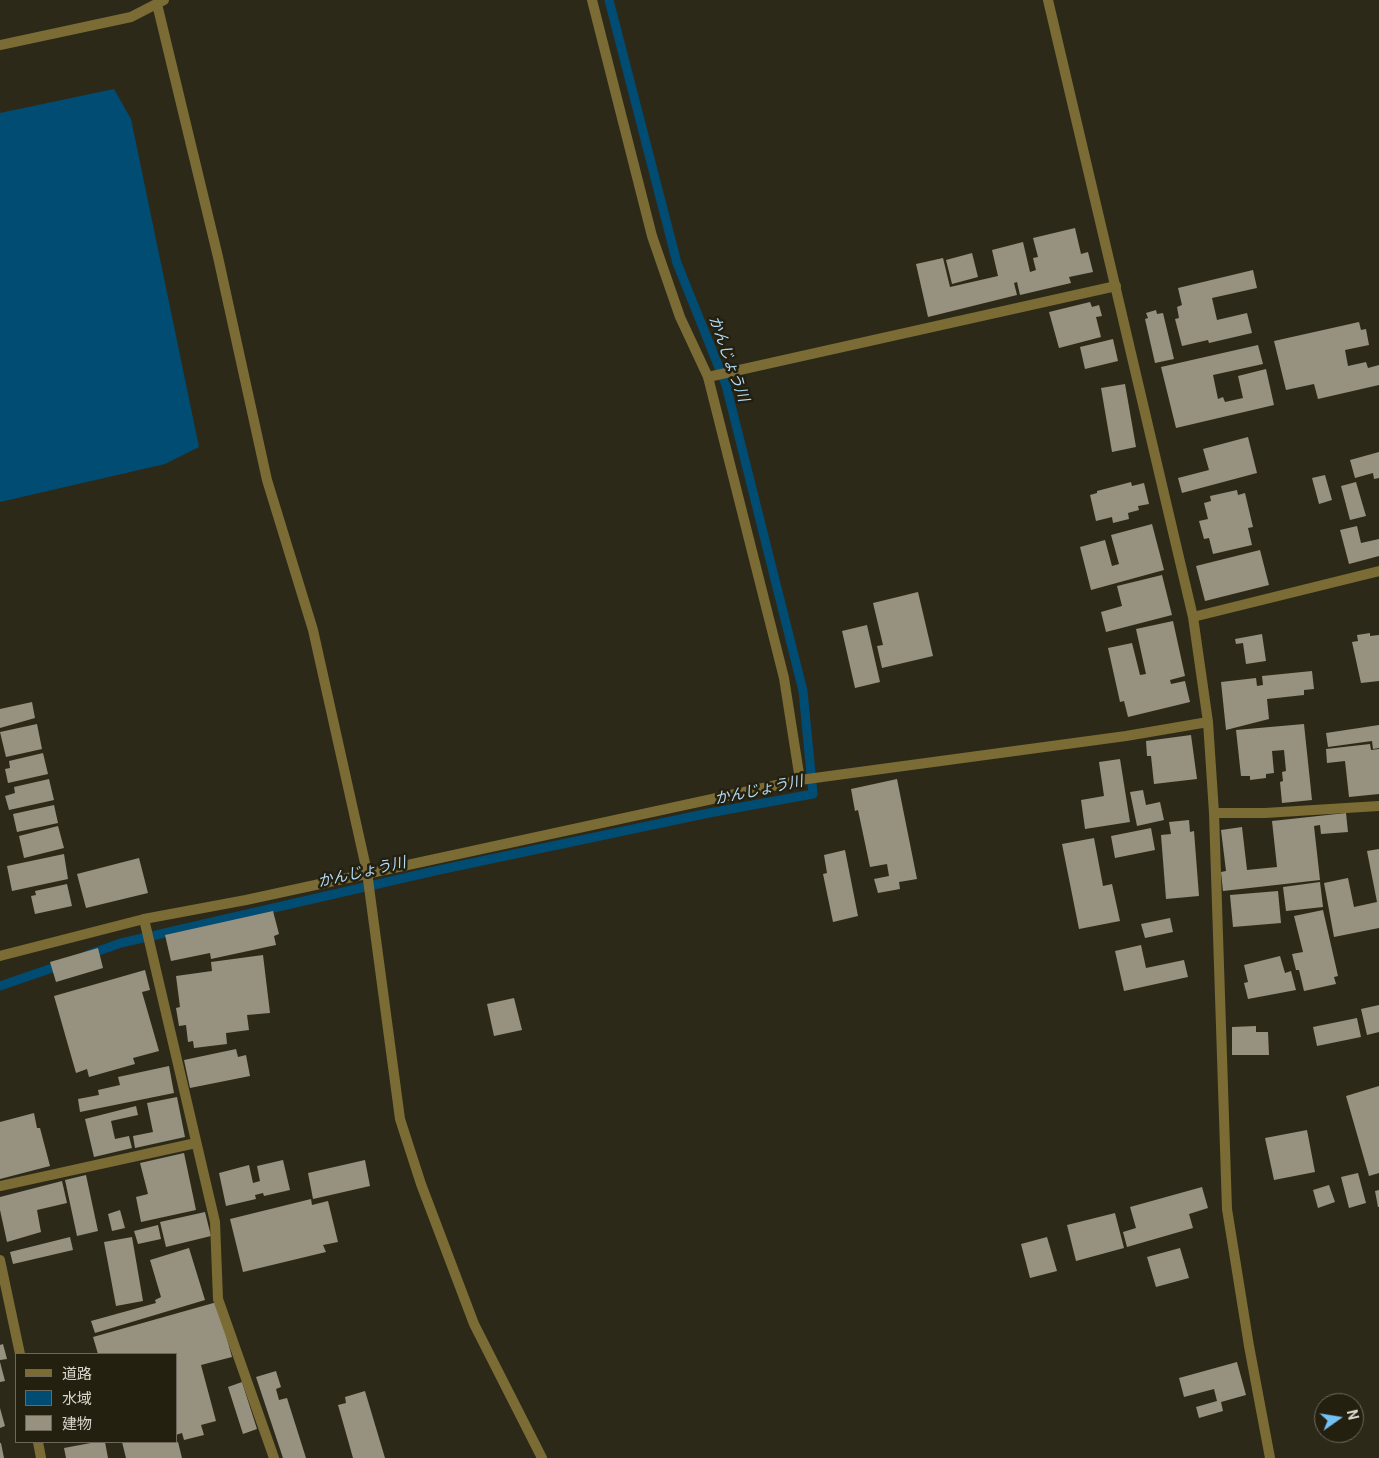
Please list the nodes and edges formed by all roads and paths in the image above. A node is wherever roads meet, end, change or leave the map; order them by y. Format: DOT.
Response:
graph roads {
  1 [pos="592,0"];
  2 [pos="1048,0"];
  3 [pos="160,2"];
  4 [pos="0,45"];
  5 [pos="1116,286"];
  6 [pos="708,377"];
  7 [pos="1379,571"];
  8 [pos="1193,617"];
  9 [pos="1208,722"];
  10 [pos="800,780"];
  11 [pos="1379,806"];
  12 [pos="1214,813"];
  13 [pos="368,872"];
  14 [pos="144,919"];
  15 [pos="0,956"];
  16 [pos="196,1143"];
  17 [pos="0,1186"];
  18 [pos="0,1260"];
  19 [pos="20,1353"];
  20 [pos="38,1443"];
  21 [pos="41,1458"];
  22 [pos="274,1458"];
  23 [pos="542,1458"];
  24 [pos="1270,1458"];
  1 -- 6 [label="street"];
  2 -- 5 [label="street"];
  3 -- 4 [label="street"];
  3 -- 13 [label="street"];
  5 -- 6 [label="street"];
  5 -- 8 [label="street"];
  6 -- 10 [label="street"];
  7 -- 8 [label="street"];
  8 -- 9 [label="street"];
  9 -- 10 [label="street"];
  9 -- 12 [label="street"];
  10 -- 13 [label="street"];
  11 -- 12 [label="street"];
  12 -- 24 [label="street"];
  13 -- 14 [label="street"];
  13 -- 23 [label="street"];
  14 -- 15 [label="street"];
  14 -- 16 [label="street"];
  16 -- 17 [label="street"];
  16 -- 22 [label="street"];
  18 -- 19 [label="street"];
  20 -- 21 [label="street"];
}
